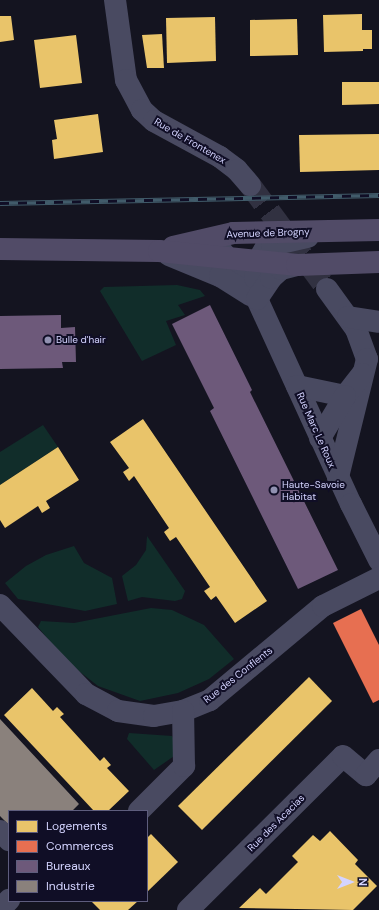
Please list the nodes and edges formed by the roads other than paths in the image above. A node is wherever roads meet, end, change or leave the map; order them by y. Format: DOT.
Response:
graph roads {
  1 [pos="115,0"];
  2 [pos="250,185"];
  3 [pos="379,230"];
  4 [pos="334,231"];
  5 [pos="210,237"];
  6 [pos="0,249"];
  7 [pos="159,251"];
  8 [pos="226,256"];
  9 [pos="259,259"];
  10 [pos="379,262"];
  11 [pos="297,264"];
  12 [pos="327,289"];
  13 [pos="257,299"];
  14 [pos="348,317"];
  15 [pos="379,322"];
  16 [pos="366,369"];
  17 [pos="296,386"];
  18 [pos="345,396"];
  19 [pos="320,438"];
  20 [pos="338,477"];
  21 [pos="379,560"];
  22 [pos="379,578"];
  23 [pos="0,605"];
  24 [pos="183,712"];
  25 [pos="375,773"];
  26 [pos="140,810"];
  27 [pos="0,831"];
  28 [pos="8,839"];
  29 [pos="8,901"];
  30 [pos="0,909"];
  31 [pos="188,910"];
  1 -- 2 [label="street, Rue de Frontenex"];
  3 -- 4 [label="main road, Avenue de Brogny"];
  4 -- 5 [label="main road, Avenue de Brogny"];
  4 -- 9 [label="street"];
  5 -- 7 [label="main road, Avenue de Brogny"];
  5 -- 8 [label="street, Rue Marc Le Roux"];
  6 -- 7 [label="main road, Avenue de Brogny"];
  7 -- 8 [label="main road, Avenue de Brogny"];
  7 -- 13 [label="street"];
  8 -- 9 [label="main road, Avenue de Brogny"];
  8 -- 13 [label="street, Rue Marc Le Roux"];
  9 -- 11 [label="main road, Avenue de Brogny"];
  9 -- 13 [label="street"];
  10 -- 11 [label="main road, Avenue de Brogny"];
  11 -- 13 [label="street"];
  12 -- 14 [label="street"];
  13 -- 17 [label="street, Rue Marc Le Roux"];
  14 -- 15 [label="street"];
  14 -- 16 [label="street"];
  16 -- 18 [label="street"];
  16 -- 20 [label="street"];
  17 -- 18 [label="street"];
  17 -- 19 [label="street, Rue Marc Le Roux"];
  18 -- 19 [label="street"];
  19 -- 20 [label="street, Rue Marc Le Roux"];
  20 -- 21 [label="street, Rue Marc Le Roux"];
  22 -- 24 [label="street, Rue des Conflents"];
  23 -- 24 [label="street, Rue des Conflents"];
  24 -- 26 [label="street"];
  25 -- 31 [label="street, Rue des Acacias"];
  27 -- 28 [label="street"];
  29 -- 30 [label="street"];
}
